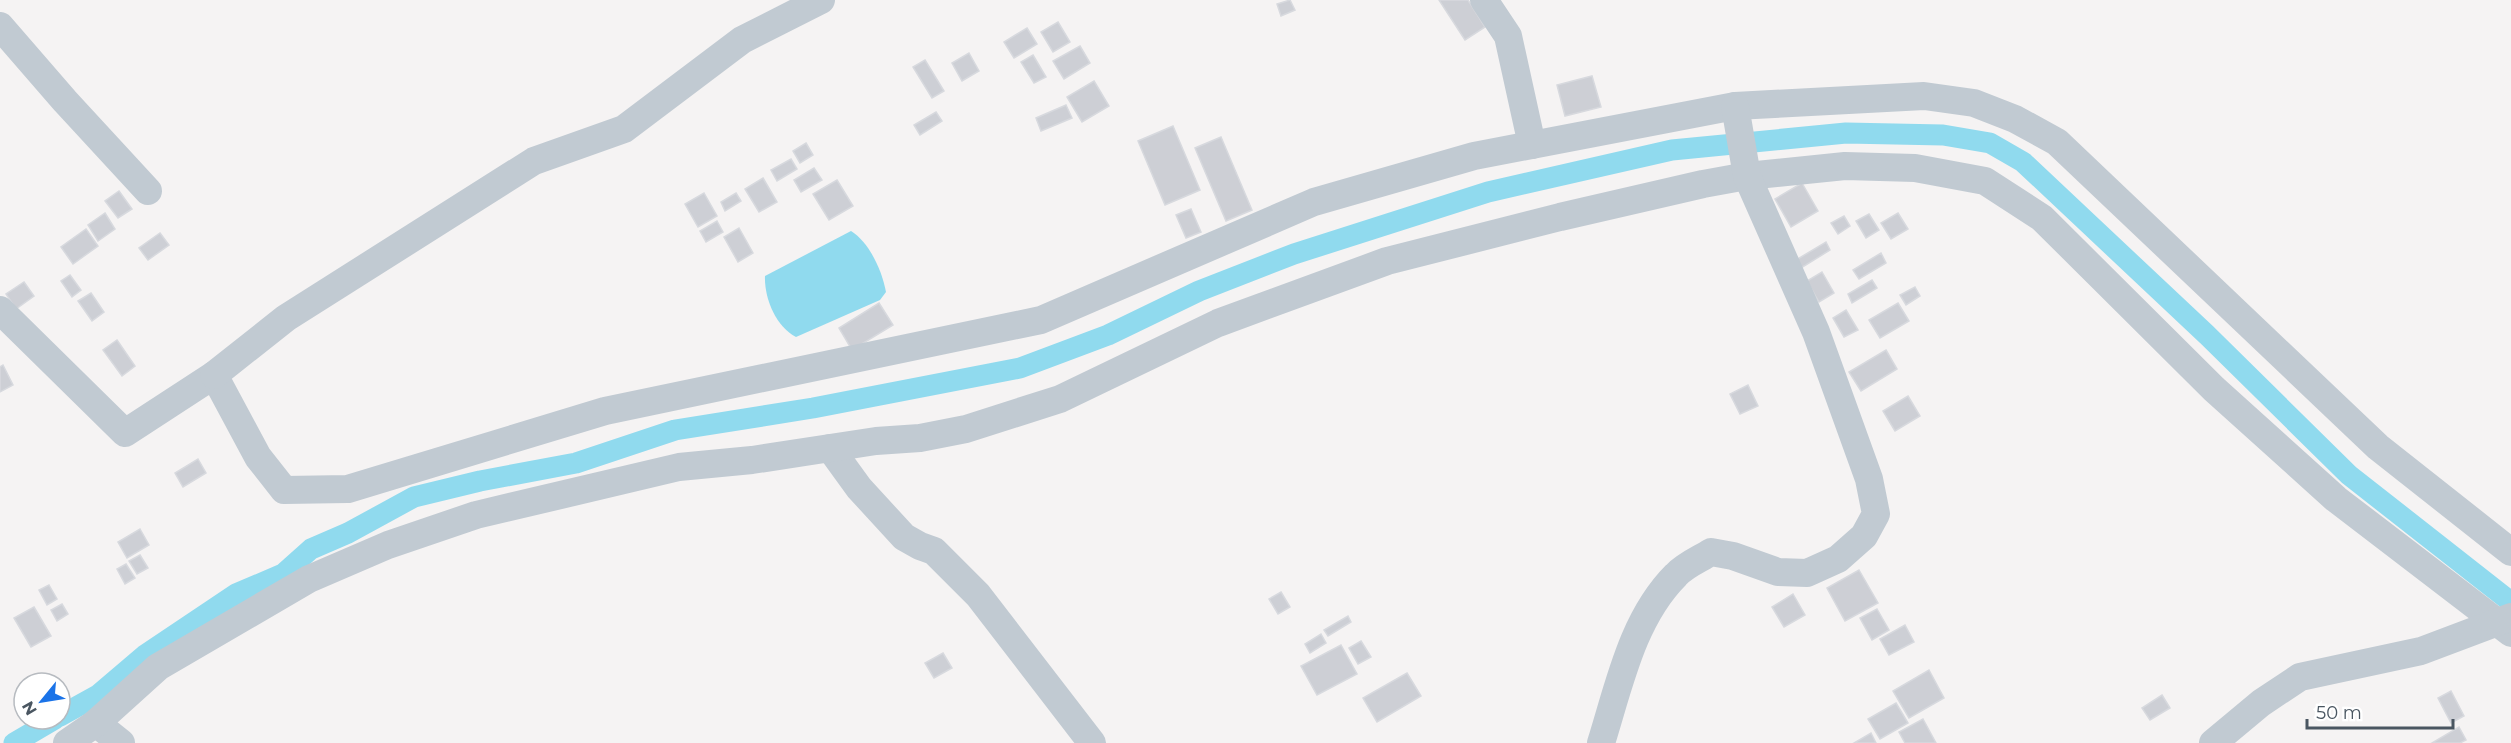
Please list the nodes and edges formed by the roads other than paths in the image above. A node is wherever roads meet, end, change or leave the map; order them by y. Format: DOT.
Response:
graph roads {
  1 [pos="821,0"];
  2 [pos="1484,0"];
  3 [pos="0,26"];
  4 [pos="1735,106"];
  5 [pos="1532,145"];
  6 [pos="1747,176"];
  7 [pos="148,191"];
  8 [pos="0,310"];
  9 [pos="214,375"];
  10 [pos="830,448"];
  11 [pos="2511,552"];
  12 [pos="2507,625"];
  13 [pos="96,723"];
  14 [pos="67,743"];
  15 [pos="121,743"];
  16 [pos="1092,743"];
  17 [pos="1601,743"];
  18 [pos="2213,743"];
  1 -- 9 [label="street"];
  2 -- 5 [label="street"];
  3 -- 7 [label="street"];
  4 -- 5 [label="street"];
  4 -- 6 [label="street"];
  4 -- 11 [label="street"];
  5 -- 9 [label="street"];
  6 -- 10 [label="street"];
  6 -- 12 [label="street"];
  6 -- 17 [label="street"];
  8 -- 9 [label="street"];
  10 -- 13 [label="street"];
  10 -- 16 [label="street"];
  12 -- 18 [label="street"];
  13 -- 14 [label="street"];
  13 -- 15 [label="street"];
}
